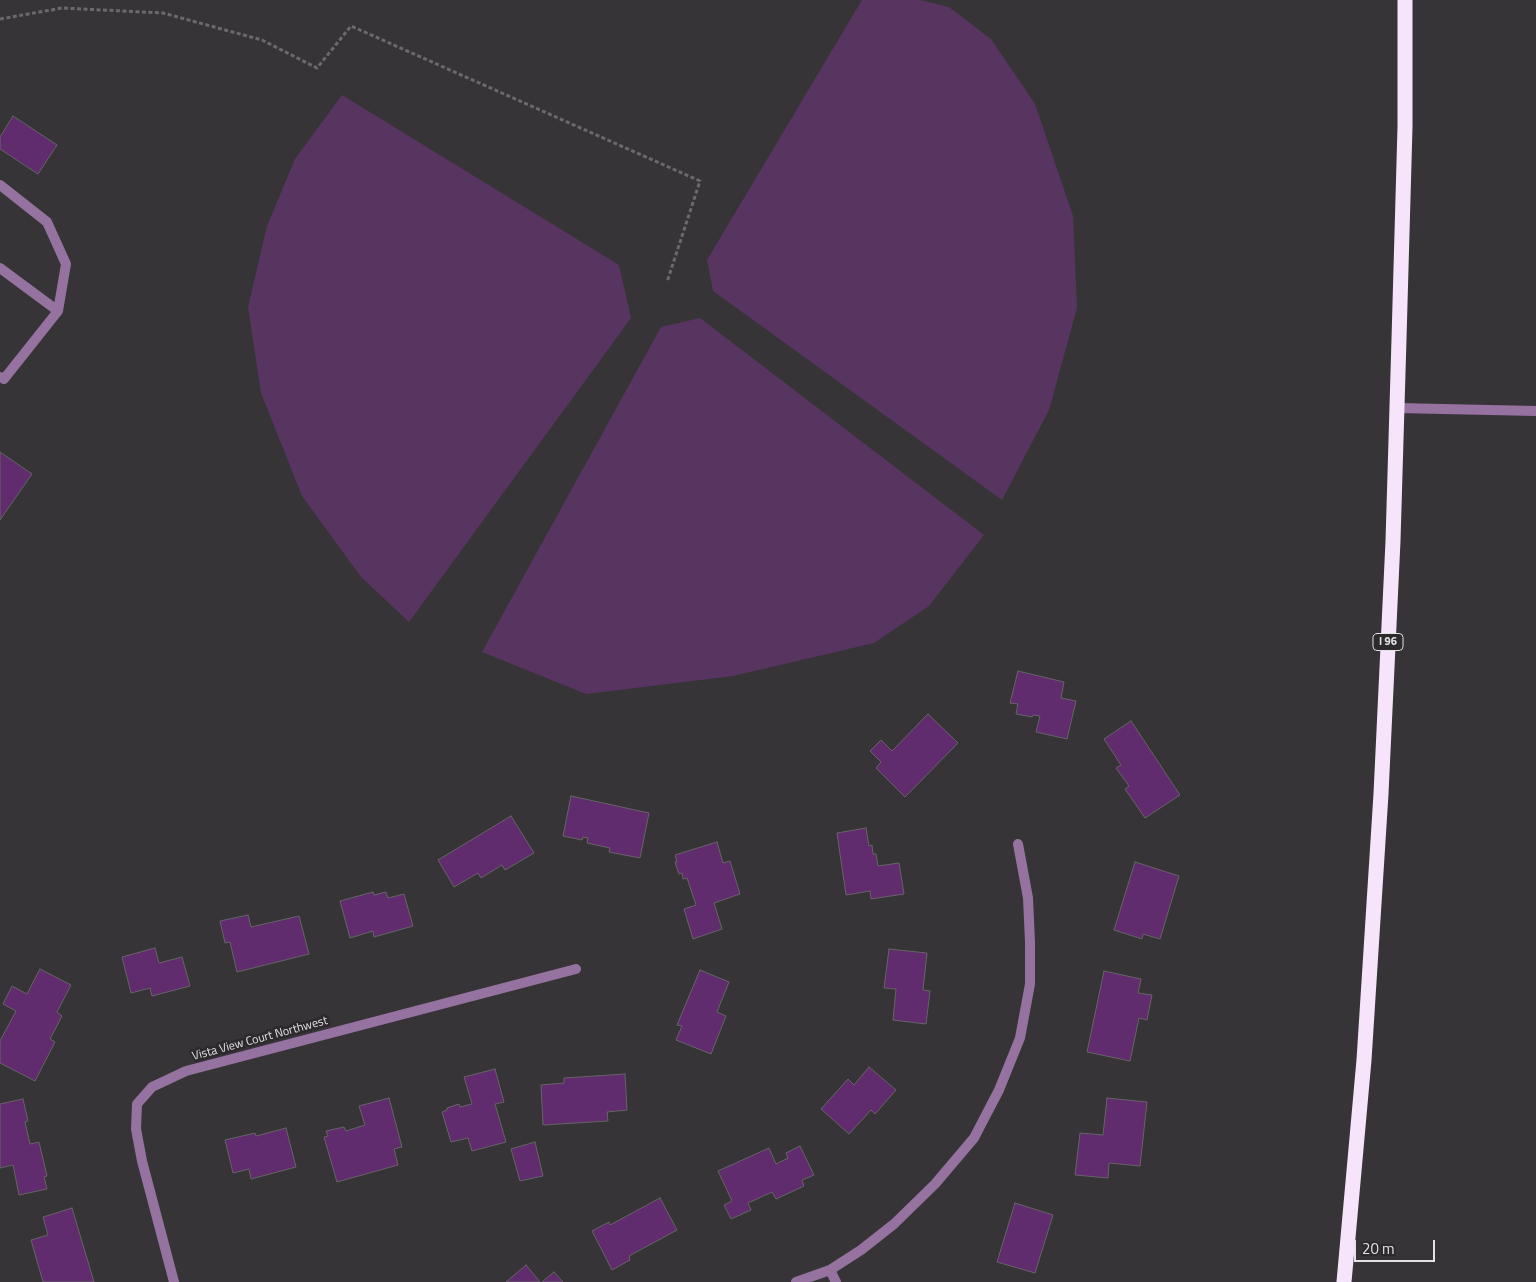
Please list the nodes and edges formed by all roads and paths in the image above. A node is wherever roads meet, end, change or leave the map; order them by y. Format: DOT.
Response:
graph roads {
  1 [pos="1405,0"];
  2 [pos="0,19"];
  3 [pos="0,186"];
  4 [pos="0,268"];
  5 [pos="668,282"];
  6 [pos="58,311"];
  7 [pos="0,377"];
  8 [pos="1397,408"];
  9 [pos="1536,411"];
  10 [pos="1018,844"];
  11 [pos="576,968"];
  12 [pos="830,1270"];
  13 [pos="174,1282"];
  14 [pos="796,1282"];
  15 [pos="836,1282"];
  16 [pos="1344,1282"];
  1 -- 8 [label="highway, I 96"];
  2 -- 5 [label="path"];
  3 -- 6 [label="street"];
  4 -- 6 [label="street"];
  6 -- 7 [label="street"];
  8 -- 9 [label="street"];
  8 -- 16 [label="highway, I 96"];
  10 -- 12 [label="street"];
  11 -- 13 [label="street, Vista View Court Northwest"];
  12 -- 14 [label="street"];
  12 -- 15 [label="street"];
}
